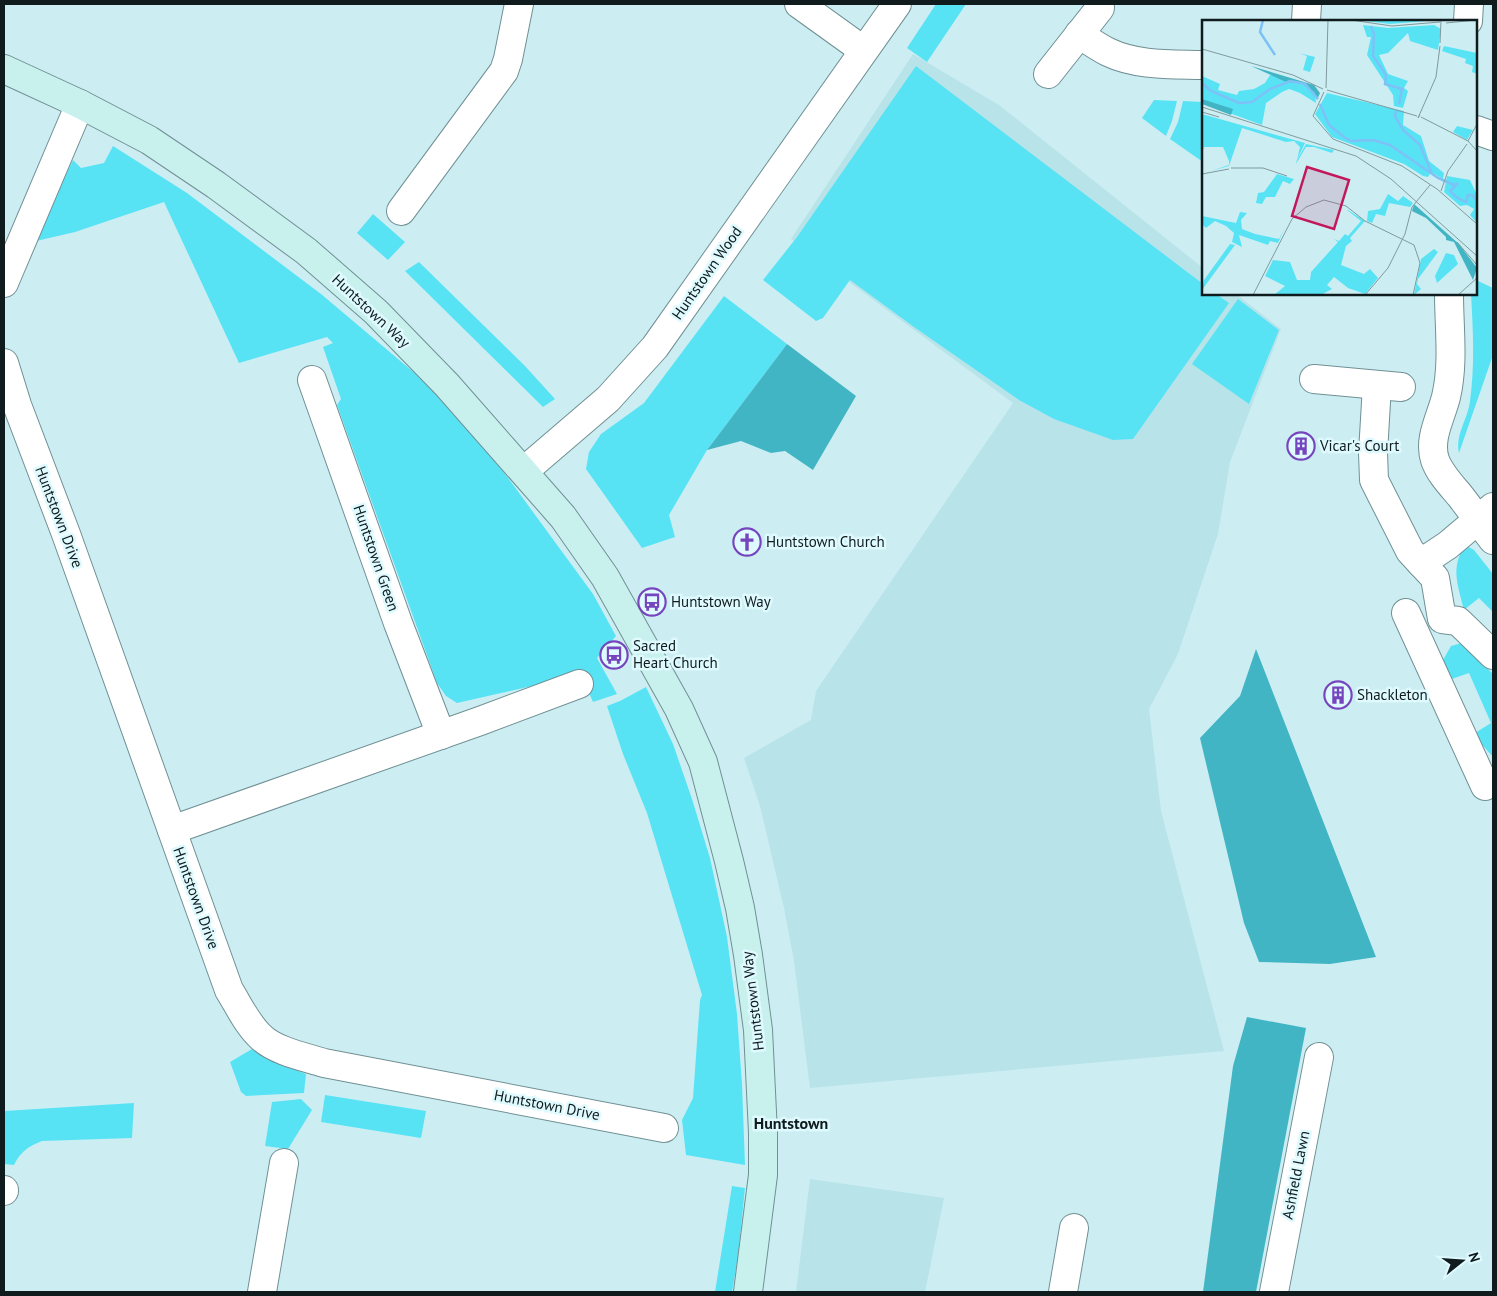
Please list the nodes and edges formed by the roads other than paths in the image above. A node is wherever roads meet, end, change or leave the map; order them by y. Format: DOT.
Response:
graph roads {
  1 [pos="519,4"];
  2 [pos="799,4"];
  3 [pos="897,4"];
  4 [pos="1307,4"];
  5 [pos="1469,4"];
  6 [pos="1100,8"];
  7 [pos="1306,20"];
  8 [pos="1468,20"];
  9 [pos="1079,34"];
  10 [pos="863,50"];
  11 [pos="1202,65"];
  12 [pos="4,69"];
  13 [pos="1048,74"];
  14 [pos="80,104"];
  15 [pos="1477,130"];
  16 [pos="1493,136"];
  17 [pos="401,211"];
  18 [pos="4,283"];
  19 [pos="1449,295"];
  20 [pos="4,363"];
  21 [pos="1314,379"];
  22 [pos="312,380"];
  23 [pos="10,408"];
  24 [pos="524,471"];
  25 [pos="1488,522"];
  26 [pos="1422,563"];
  27 [pos="1406,613"];
  28 [pos="1442,619"];
  29 [pos="1422,649"];
  30 [pos="1493,655"];
  31 [pos="578,684"];
  32 [pos="441,735"];
  33 [pos="1485,786"];
  34 [pos="172,830"];
  35 [pos="1319,1057"];
  36 [pos="664,1128"];
  37 [pos="284,1163"];
  38 [pos="1074,1228"];
  39 [pos="262,1292"];
  40 [pos="748,1292"];
  41 [pos="1063,1292"];
  42 [pos="1274,1292"];
  1 -- 17 [label="street"];
  2 -- 10 [label="street"];
  3 -- 10 [label="street, Huntstown Wood"];
  4 -- 7 [label="street"];
  5 -- 8 [label="street"];
  6 -- 9 [label="street"];
  9 -- 11 [label="street"];
  9 -- 13 [label="street"];
  10 -- 24 [label="street, Huntstown Wood"];
  12 -- 14 [label="street, Huntstown Way"];
  14 -- 18 [label="street"];
  14 -- 24 [label="street, Huntstown Way"];
  15 -- 16 [label="street"];
  19 -- 25 [label="street"];
  20 -- 23 [label="street, Huntstown Drive"];
  21 -- 26 [label="street"];
  22 -- 32 [label="street, Huntstown Green"];
  23 -- 34 [label="street, Huntstown Drive"];
  24 -- 40 [label="street, Huntstown Way"];
  25 -- 26 [label="street"];
  26 -- 28 [label="street"];
  27 -- 29 [label="street"];
  28 -- 29 [label="street"];
  28 -- 30 [label="street"];
  29 -- 33 [label="street"];
  31 -- 32 [label="street"];
  32 -- 34 [label="street"];
  34 -- 36 [label="street, Huntstown Drive"];
  35 -- 42 [label="street, Ashfield Lawn"];
  37 -- 39 [label="street"];
  38 -- 41 [label="street"];
}
